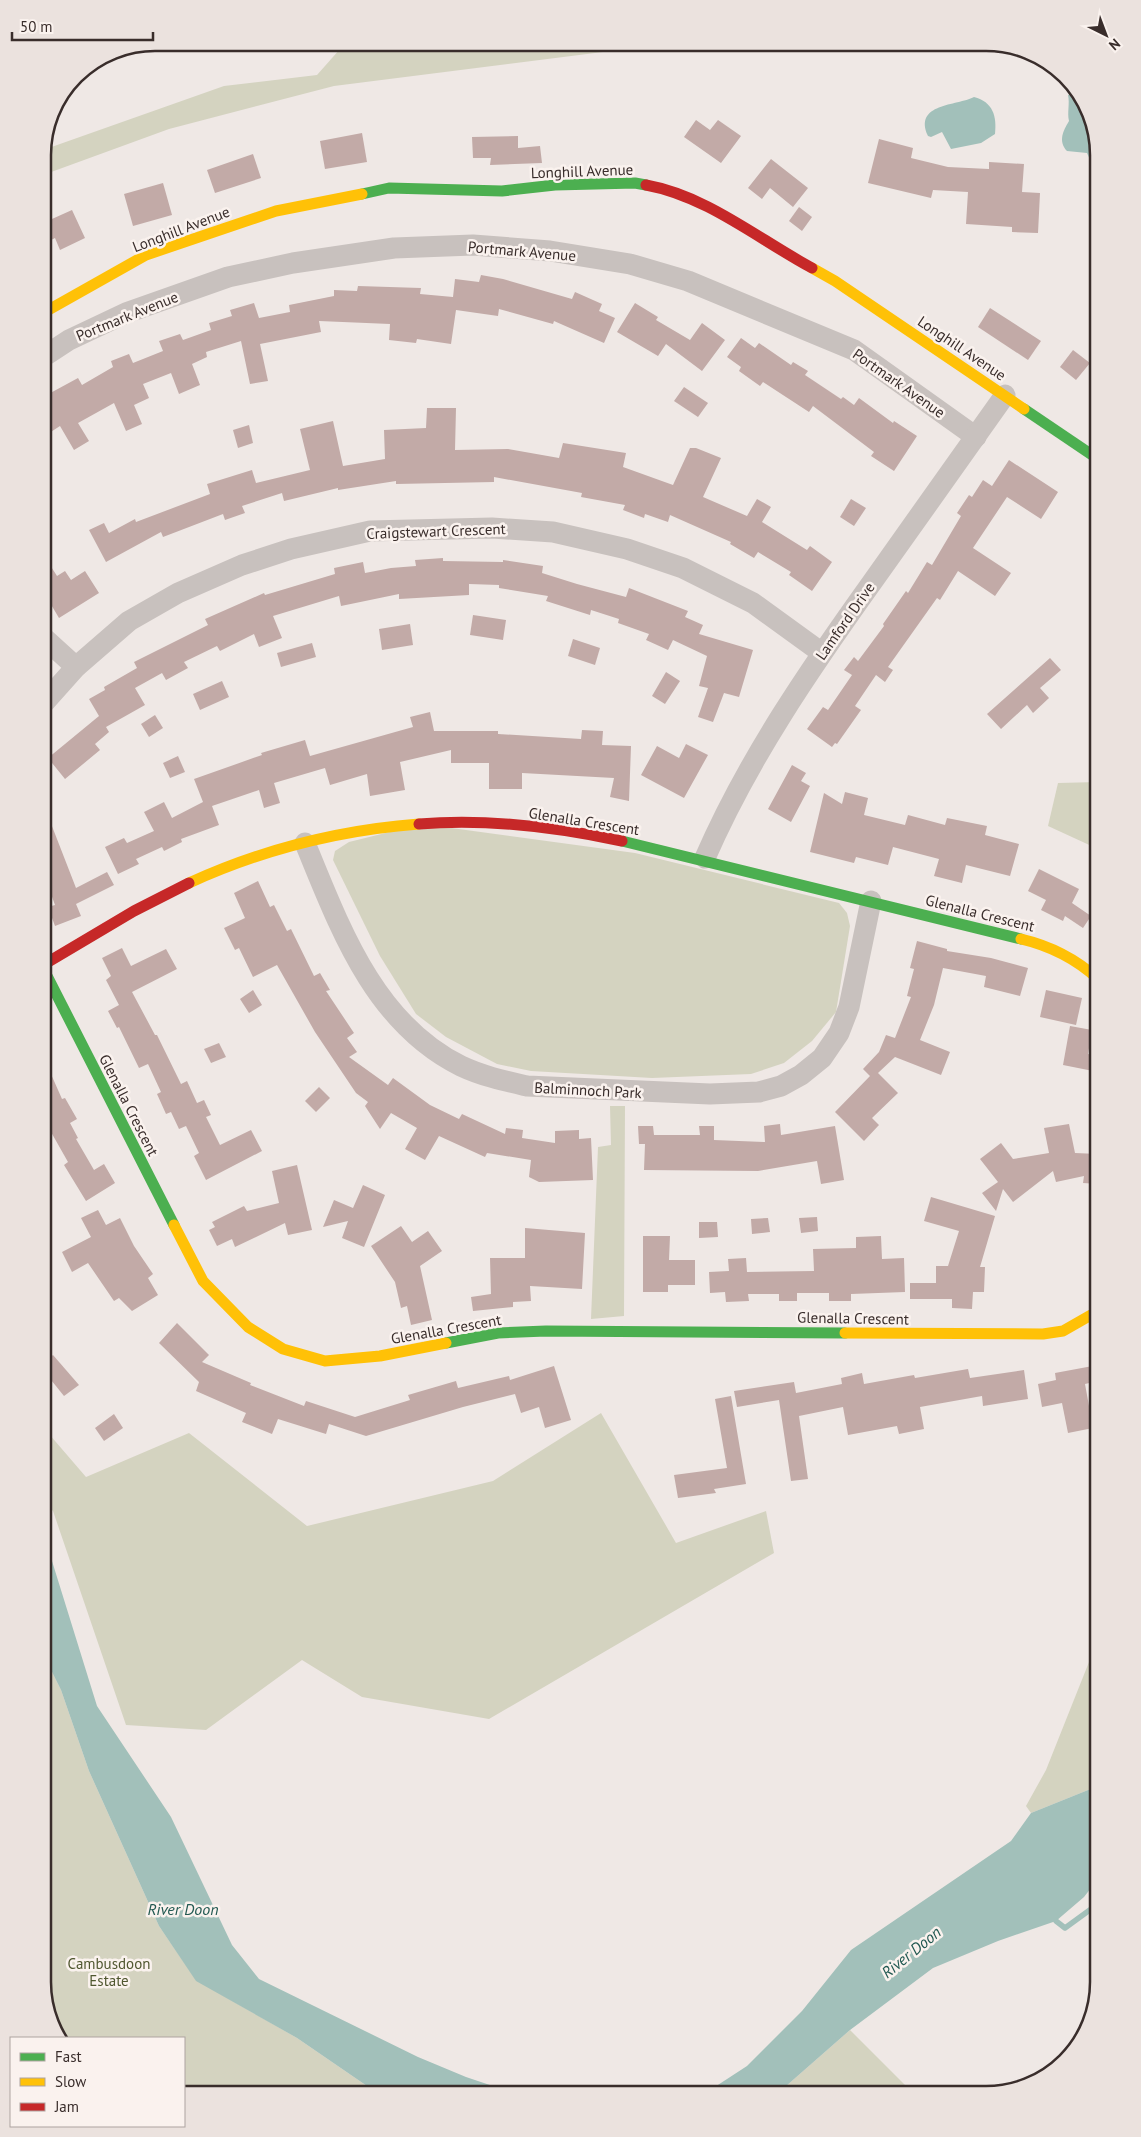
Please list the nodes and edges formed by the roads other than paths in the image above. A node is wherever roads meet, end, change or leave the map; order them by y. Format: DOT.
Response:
graph roads {
  1 [pos="51,308"];
  2 [pos="51,352"];
  3 [pos="1005,395"];
  4 [pos="976,437"];
  5 [pos="1090,453"];
  6 [pos="51,644"];
  7 [pos="822,653"];
  8 [pos="76,667"];
  9 [pos="51,695"];
  10 [pos="305,843"];
  11 [pos="705,858"];
  12 [pos="871,901"];
  13 [pos="51,962"];
  14 [pos="1090,972"];
  15 [pos="51,983"];
  16 [pos="1090,1316"];
  1 -- 3 [label="street, Longhill Avenue"];
  2 -- 4 [label="street, Portmark Avenue"];
  3 -- 4 [label="street, Lamford Drive"];
  3 -- 5 [label="street, Longhill Avenue"];
  4 -- 7 [label="street, Lamford Drive"];
  6 -- 8 [label="street"];
  7 -- 8 [label="street, Craigstewart Crescent"];
  7 -- 11 [label="street, Lamford Drive"];
  8 -- 9 [label="street, Craigstewart Crescent"];
  10 -- 11 [label="street, Glenalla Crescent"];
  10 -- 12 [label="street, Balminnoch Park"];
  10 -- 13 [label="street, Glenalla Crescent"];
  11 -- 12 [label="street, Glenalla Crescent"];
  12 -- 14 [label="street, Glenalla Crescent"];
  15 -- 16 [label="street, Glenalla Crescent"];
}
